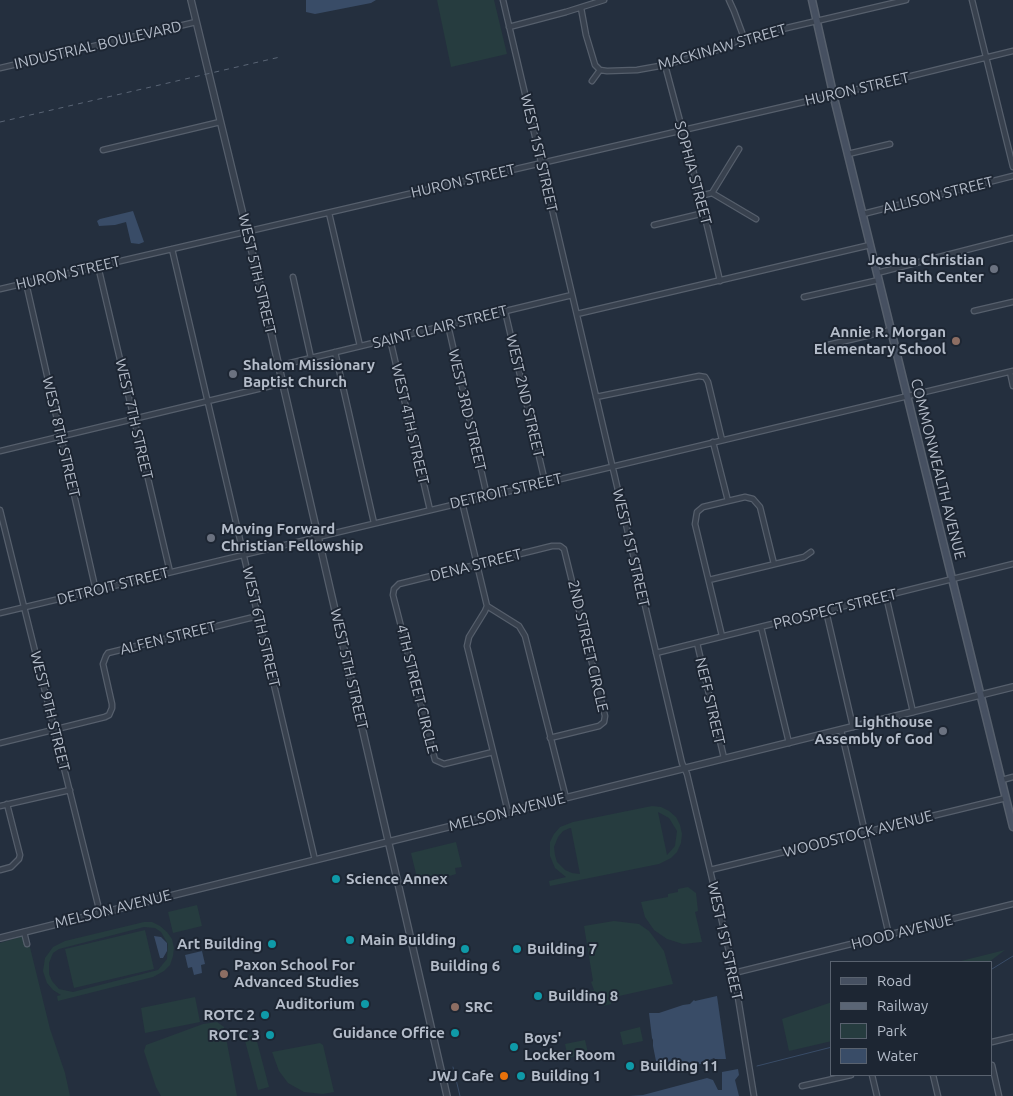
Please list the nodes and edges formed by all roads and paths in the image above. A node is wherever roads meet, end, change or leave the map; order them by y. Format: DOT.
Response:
graph roads {
  1 [pos="191,0"];
  2 [pos="502,0"];
  3 [pos="604,0"];
  4 [pos="729,0"];
  5 [pos="812,0"];
  6 [pos="906,0"];
  7 [pos="972,0"];
  8 [pos="581,8"];
  9 [pos="196,22"];
  10 [pos="817,22"];
  11 [pos="509,27"];
  12 [pos="744,38"];
  13 [pos="1013,51"];
  14 [pos="986,58"];
  15 [pos="665,65"];
  16 [pos="0,68"];
  17 [pos="600,70"];
  18 [pos="592,81"];
  19 [pos="834,95"];
  20 [pos="220,122"];
  21 [pos="682,130"];
  22 [pos="890,144"];
  23 [pos="739,149"];
  24 [pos="103,150"];
  25 [pos="848,154"];
  26 [pos="541,163"];
  27 [pos="1013,167"];
  28 [pos="1013,176"];
  29 [pos="712,193"];
  30 [pos="700,196"];
  31 [pos="329,213"];
  32 [pos="704,213"];
  33 [pos="863,214"];
  34 [pos="756,219"];
  35 [pos="654,225"];
  36 [pos="247,232"];
  37 [pos="1013,238"];
  38 [pos="870,245"];
  39 [pos="172,249"];
  40 [pos="98,266"];
  41 [pos="877,273"];
  42 [pos="293,277"];
  43 [pos="879,280"];
  44 [pos="720,281"];
  45 [pos="26,283"];
  46 [pos="0,289"];
  47 [pos="572,295"];
  48 [pos="804,297"];
  49 [pos="1013,302"];
  50 [pos="505,311"];
  51 [pos="974,311"];
  52 [pos="577,314"];
  53 [pos="448,325"];
  54 [pos="891,330"];
  55 [pos="390,339"];
  56 [pos="360,346"];
  57 [pos="824,346"];
  58 [pos="335,352"];
  59 [pos="311,358"];
  60 [pos="278,366"];
  61 [pos="1011,371"];
  62 [pos="282,383"];
  63 [pos="1013,386"];
  64 [pos="907,396"];
  65 [pos="596,397"];
  66 [pos="208,402"];
  67 [pos="134,419"];
  68 [pos="61,437"];
  69 [pos="722,440"];
  70 [pos="713,442"];
  71 [pos="0,451"];
  72 [pos="612,466"];
  73 [pos="544,482"];
  74 [pos="487,496"];
  75 [pos="728,501"];
  76 [pos="462,502"];
  77 [pos="0,510"];
  78 [pos="430,510"];
  79 [pos="374,523"];
  80 [pos="318,536"];
  81 [pos="560,546"];
  82 [pos="811,552"];
  83 [pos="245,554"];
  84 [pos="477,564"];
  85 [pos="774,564"];
  86 [pos="1013,564"];
  87 [pos="170,572"];
  88 [pos="952,579"];
  89 [pos="709,580"];
  90 [pos="394,589"];
  91 [pos="96,590"];
  92 [pos="886,596"];
  93 [pos="487,606"];
  94 [pos="24,607"];
  95 [pos="826,610"];
  96 [pos="0,613"];
  97 [pos="258,616"];
  98 [pos="761,626"];
  99 [pos="722,636"];
  100 [pos="697,643"];
  101 [pos="656,653"];
  102 [pos="1013,687"];
  103 [pos="980,695"];
  104 [pos="913,712"];
  105 [pos="853,727"];
  106 [pos="55,729"];
  107 [pos="842,730"];
  108 [pos="550,738"];
  109 [pos="0,742"];
  110 [pos="790,743"];
  111 [pos="493,752"];
  112 [pos="724,758"];
  113 [pos="685,768"];
  114 [pos="1013,777"];
  115 [pos="1002,780"];
  116 [pos="70,790"];
  117 [pos="566,798"];
  118 [pos="1006,798"];
  119 [pos="8,804"];
  120 [pos="0,806"];
  121 [pos="508,812"];
  122 [pos="1013,827"];
  123 [pos="865,832"];
  124 [pos="389,842"];
  125 [pos="316,860"];
  126 [pos="0,870"];
  127 [pos="710,870"];
  128 [pos="1013,904"];
  129 [pos="100,913"];
  130 [pos="24,932"];
  131 [pos="889,935"];
  132 [pos="0,938"];
  133 [pos="27,944"];
  134 [pos="734,973"];
  135 [pos="1013,1037"];
  136 [pos="993,1042"];
  137 [pos="993,1069"];
  138 [pos="847,1076"];
  139 [pos="872,1076"];
  140 [pos="933,1076"];
  141 [pos="802,1086"];
  142 [pos="447,1096"];
  143 [pos="754,1096"];
  144 [pos="877,1096"];
  145 [pos="938,1096"];
  146 [pos="999,1096"];
  1 -- 9 [label="street, WEST 5TH STREET"];
  2 -- 11 [label="street, WEST 1ST STREET"];
  3 -- 8 [label="street"];
  4 -- 12 [label="street"];
  5 -- 10 [label="main road, COMMONWEALTH AVENUE"];
  6 -- 10 [label="street, MACKINAW STREET"];
  7 -- 14 [label="street"];
  8 -- 11 [label="street"];
  8 -- 17 [label="street"];
  9 -- 16 [label="street, INDUSTRIAL BOULEVARD"];
  9 -- 20 [label="street, WEST 5TH STREET"];
  10 -- 12 [label="street, MACKINAW STREET"];
  10 -- 19 [label="main road, COMMONWEALTH AVENUE"];
  11 -- 26 [label="street, WEST 1ST STREET"];
  12 -- 15 [label="street, MACKINAW STREET"];
  13 -- 14 [label="street, HURON STREET"];
  14 -- 19 [label="street, HURON STREET"];
  14 -- 27 [label="street"];
  15 -- 17 [label="street, MACKINAW STREET"];
  15 -- 21 [label="street, SOPHIA STREET"];
  17 -- 18 [label="street"];
  19 -- 21 [label="street, HURON STREET"];
  19 -- 25 [label="main road, COMMONWEALTH AVENUE"];
  20 -- 24 [label="street"];
  20 -- 36 [label="street, WEST 5TH STREET"];
  21 -- 26 [label="street, HURON STREET"];
  21 -- 30 [label="street, SOPHIA STREET"];
  22 -- 25 [label="street"];
  23 -- 29 [label="street"];
  25 -- 33 [label="main road, COMMONWEALTH AVENUE"];
  26 -- 31 [label="street, HURON STREET"];
  26 -- 47 [label="street, WEST 1ST STREET"];
  28 -- 33 [label="street, ALLISON STREET"];
  29 -- 30 [label="street"];
  29 -- 34 [label="street"];
  30 -- 32 [label="street, SOPHIA STREET"];
  31 -- 36 [label="street, HURON STREET"];
  31 -- 56 [label="street"];
  32 -- 35 [label="street"];
  32 -- 44 [label="street, SOPHIA STREET"];
  33 -- 38 [label="main road, COMMONWEALTH AVENUE"];
  36 -- 39 [label="street, HURON STREET"];
  36 -- 60 [label="street, WEST 5TH STREET"];
  37 -- 41 [label="street"];
  38 -- 41 [label="main road, COMMONWEALTH AVENUE"];
  38 -- 44 [label="street"];
  39 -- 40 [label="street, HURON STREET"];
  39 -- 66 [label="street, WEST 6TH STREET"];
  40 -- 45 [label="street, HURON STREET"];
  40 -- 67 [label="street, WEST 7TH STREET"];
  41 -- 43 [label="main road, COMMONWEALTH AVENUE"];
  42 -- 59 [label="street"];
  43 -- 48 [label="street"];
  43 -- 54 [label="main road, COMMONWEALTH AVENUE"];
  44 -- 52 [label="street"];
  45 -- 46 [label="street, HURON STREET"];
  45 -- 68 [label="street, WEST 8TH STREET"];
  47 -- 50 [label="street, SAINT CLAIR STREET"];
  47 -- 52 [label="street, WEST 1ST STREET"];
  49 -- 51 [label="street"];
  50 -- 53 [label="street, SAINT CLAIR STREET"];
  50 -- 73 [label="street, WEST 2ND STREET"];
  52 -- 65 [label="street, WEST 1ST STREET"];
  53 -- 55 [label="street, SAINT CLAIR STREET"];
  53 -- 74 [label="street, WEST 3RD STREET"];
  54 -- 57 [label="street"];
  54 -- 64 [label="main road, COMMONWEALTH AVENUE"];
  55 -- 56 [label="street, SAINT CLAIR STREET"];
  55 -- 78 [label="street, WEST 4TH STREET"];
  56 -- 58 [label="street, SAINT CLAIR STREET"];
  58 -- 59 [label="street, SAINT CLAIR STREET"];
  58 -- 79 [label="street"];
  59 -- 60 [label="street, SAINT CLAIR STREET"];
  60 -- 62 [label="street, WEST 5TH STREET"];
  61 -- 63 [label="street"];
  61 -- 64 [label="street, DETROIT STREET"];
  62 -- 66 [label="street"];
  62 -- 80 [label="street, WEST 5TH STREET"];
  64 -- 69 [label="street, DETROIT STREET"];
  64 -- 88 [label="main road, COMMONWEALTH AVENUE"];
  65 -- 69 [label="street"];
  65 -- 72 [label="street, WEST 1ST STREET"];
  66 -- 67 [label="street"];
  66 -- 83 [label="street, WEST 6TH STREET"];
  67 -- 68 [label="street"];
  67 -- 87 [label="street, WEST 7TH STREET"];
  68 -- 71 [label="street"];
  68 -- 91 [label="street, WEST 8TH STREET"];
  69 -- 70 [label="street, DETROIT STREET"];
  70 -- 72 [label="street, DETROIT STREET"];
  70 -- 75 [label="street"];
  72 -- 73 [label="street, DETROIT STREET"];
  72 -- 101 [label="street, WEST 1ST STREET"];
  73 -- 74 [label="street, DETROIT STREET"];
  74 -- 76 [label="street, DETROIT STREET"];
  75 -- 85 [label="street"];
  75 -- 89 [label="street"];
  76 -- 78 [label="street, DETROIT STREET"];
  76 -- 84 [label="street"];
  77 -- 94 [label="street, WEST 9TH STREET"];
  78 -- 79 [label="street, DETROIT STREET"];
  79 -- 80 [label="street, DETROIT STREET"];
  80 -- 83 [label="street, DETROIT STREET"];
  80 -- 124 [label="street, WEST 5TH STREET"];
  81 -- 84 [label="street, DENA STREET"];
  81 -- 108 [label="street, 2ND STREET CIRCLE"];
  82 -- 85 [label="street"];
  83 -- 87 [label="street, DETROIT STREET"];
  83 -- 97 [label="street, WEST 6TH STREET"];
  84 -- 90 [label="street, DENA STREET"];
  84 -- 93 [label="street"];
  85 -- 89 [label="street"];
  86 -- 88 [label="street, PROSPECT STREET"];
  87 -- 91 [label="street, DETROIT STREET"];
  88 -- 92 [label="street, PROSPECT STREET"];
  88 -- 103 [label="main road, COMMONWEALTH AVENUE"];
  89 -- 99 [label="street"];
  90 -- 111 [label="street, 4TH STREET CIRCLE"];
  91 -- 94 [label="street, DETROIT STREET"];
  92 -- 95 [label="street, PROSPECT STREET"];
  92 -- 104 [label="street"];
  93 -- 108 [label="street"];
  93 -- 111 [label="street"];
  94 -- 96 [label="street, DETROIT STREET"];
  94 -- 106 [label="street, WEST 9TH STREET"];
  95 -- 98 [label="street, PROSPECT STREET"];
  95 -- 105 [label="street"];
  97 -- 106 [label="street, ALFEN STREET"];
  97 -- 125 [label="street, WEST 6TH STREET"];
  98 -- 99 [label="street, PROSPECT STREET"];
  98 -- 110 [label="street"];
  99 -- 100 [label="street, PROSPECT STREET"];
  100 -- 101 [label="street, PROSPECT STREET"];
  100 -- 112 [label="street, NEFF STREET"];
  101 -- 113 [label="street, WEST 1ST STREET"];
  102 -- 103 [label="street, MELSON AVENUE"];
  103 -- 104 [label="street, MELSON AVENUE"];
  103 -- 115 [label="main road, COMMONWEALTH AVENUE"];
  104 -- 105 [label="street, MELSON AVENUE"];
  105 -- 107 [label="street, MELSON AVENUE"];
  106 -- 109 [label="street"];
  106 -- 116 [label="street, WEST 9TH STREET"];
  107 -- 110 [label="street, MELSON AVENUE"];
  107 -- 123 [label="street"];
  108 -- 117 [label="street"];
  110 -- 112 [label="street, MELSON AVENUE"];
  111 -- 121 [label="street"];
  112 -- 113 [label="street, MELSON AVENUE"];
  113 -- 117 [label="street, MELSON AVENUE"];
  113 -- 127 [label="street, WEST 1ST STREET"];
  114 -- 115 [label="street"];
  115 -- 118 [label="main road, COMMONWEALTH AVENUE"];
  116 -- 119 [label="street"];
  116 -- 129 [label="street, WEST 9TH STREET"];
  117 -- 121 [label="street, MELSON AVENUE"];
  118 -- 122 [label="main road, COMMONWEALTH AVENUE"];
  118 -- 123 [label="street, WOODSTOCK AVENUE"];
  119 -- 120 [label="street"];
  119 -- 126 [label="street"];
  121 -- 124 [label="street, MELSON AVENUE"];
  123 -- 127 [label="street, WOODSTOCK AVENUE"];
  123 -- 131 [label="street"];
  124 -- 125 [label="street, MELSON AVENUE"];
  124 -- 142 [label="street, WEST 5TH STREET"];
  125 -- 129 [label="street, MELSON AVENUE"];
  127 -- 134 [label="street, WEST 1ST STREET"];
  128 -- 131 [label="street, HOOD AVENUE"];
  129 -- 130 [label="street, MELSON AVENUE"];
  130 -- 132 [label="street, MELSON AVENUE"];
  130 -- 133 [label="street"];
  131 -- 134 [label="street, HOOD AVENUE"];
  134 -- 143 [label="street, WEST 1ST STREET"];
  135 -- 136 [label="street"];
  137 -- 146 [label="street"];
  138 -- 141 [label="street"];
  139 -- 144 [label="street"];
  140 -- 145 [label="street"];
}
